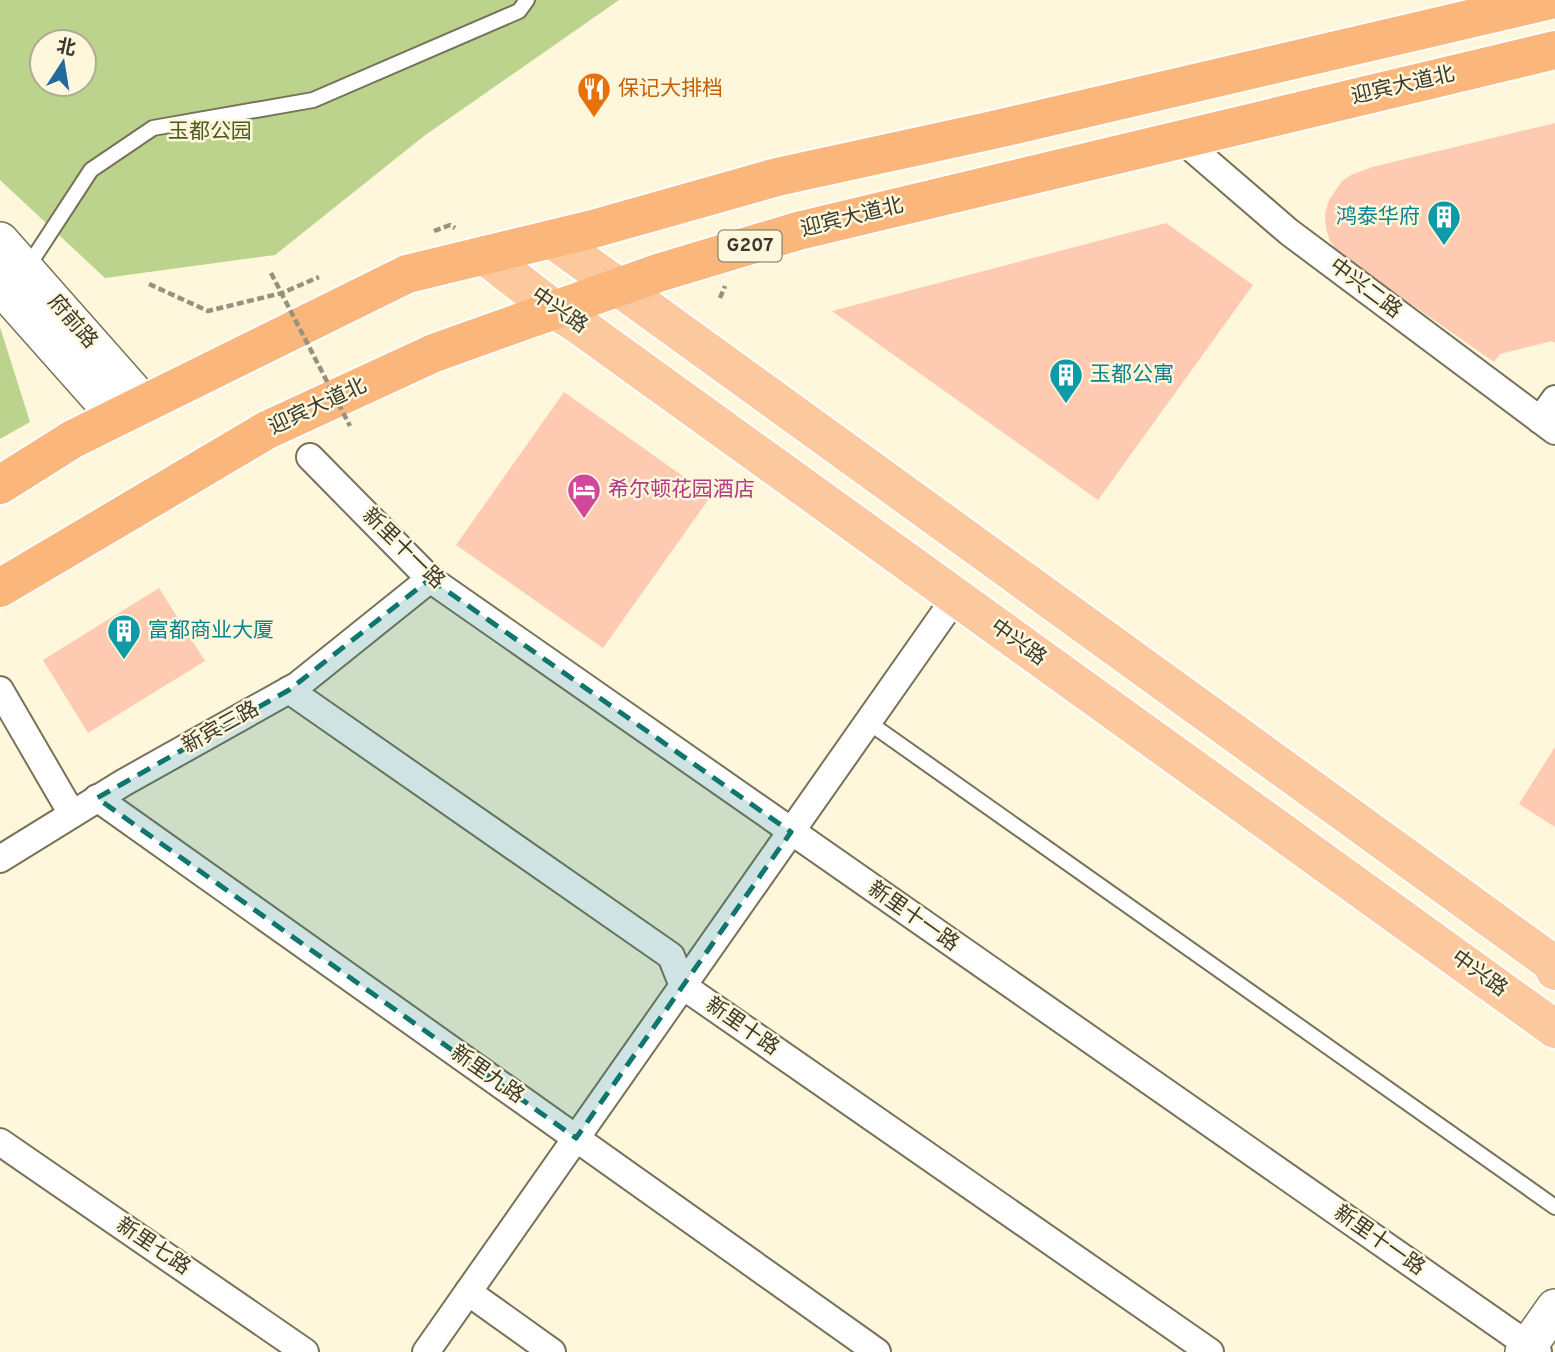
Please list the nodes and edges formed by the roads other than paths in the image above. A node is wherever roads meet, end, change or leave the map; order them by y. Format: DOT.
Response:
graph roads {
  1 [pos="527,0"];
  2 [pos="1551,0"];
  3 [pos="1555,50"];
  4 [pos="1181,139"];
  5 [pos="552,239"];
  6 [pos="0,240"];
  7 [pos="484,255"];
  8 [pos="13,277"];
  9 [pos="620,287"];
  10 [pos="555,310"];
  11 [pos="131,410"];
  12 [pos="1550,417"];
  13 [pos="295,442"];
  14 [pos="0,485"];
  15 [pos="430,579"];
  16 [pos="0,588"];
  17 [pos="955,598"];
  18 [pos="0,690"];
  19 [pos="289,690"];
  20 [pos="868,722"];
  21 [pos="97,798"];
  22 [pos="72,814"];
  23 [pos="792,832"];
  24 [pos="0,859"];
  25 [pos="1555,971"];
  26 [pos="683,986"];
  27 [pos="1555,1029"];
  28 [pos="576,1138"];
  29 [pos="0,1142"];
  30 [pos="1555,1207"];
  31 [pos="468,1292"];
  32 [pos="1555,1308"];
  33 [pos="1530,1350"];
  34 [pos="305,1352"];
  35 [pos="426,1352"];
  36 [pos="552,1352"];
  37 [pos="877,1352"];
  38 [pos="1210,1352"];
  1 -- 8 [label="lane"];
  2 -- 5 [label="highway"];
  3 -- 4 [label="highway, 迎宾大道北 / G207"];
  4 -- 9 [label="highway, 迎宾大道北 / G207"];
  4 -- 12 [label="street, 中兴二路"];
  5 -- 7 [label="highway"];
  5 -- 9 [label="main road"];
  6 -- 8 [label="main road, 府前路"];
  7 -- 10 [label="main road, 中兴路"];
  7 -- 11 [label="highway"];
  8 -- 11 [label="main road, 府前路"];
  9 -- 10 [label="highway, 迎宾大道北 / G207"];
  9 -- 25 [label="main road"];
  10 -- 13 [label="highway, 迎宾大道北 / G207"];
  10 -- 17 [label="main road, 中兴路"];
  11 -- 14 [label="highway"];
  13 -- 15 [label="street, 新里十一路"];
  13 -- 16 [label="highway, 迎宾大道北 / G207"];
  15 -- 19 [label="street, 新宾三路"];
  15 -- 23 [label="street, 新里十一路"];
  17 -- 20 [label="street"];
  17 -- 27 [label="main road, 中兴路"];
  18 -- 22 [label="street"];
  19 -- 21 [label="street, 新宾三路"];
  19 -- 26 [label="street, 新里十路"];
  20 -- 23 [label="street"];
  20 -- 30 [label="lane"];
  21 -- 22 [label="street, 新宾三路"];
  21 -- 28 [label="street, 新里九路"];
  22 -- 24 [label="street, 新宾三路"];
  23 -- 26 [label="street"];
  23 -- 33 [label="street, 新里十一路"];
  26 -- 28 [label="street"];
  26 -- 38 [label="street, 新里十路"];
  28 -- 31 [label="street"];
  28 -- 37 [label="street, 新里九路"];
  29 -- 34 [label="street, 新里七路"];
  31 -- 35 [label="street"];
  31 -- 36 [label="street"];
  32 -- 33 [label="main road"];
}
